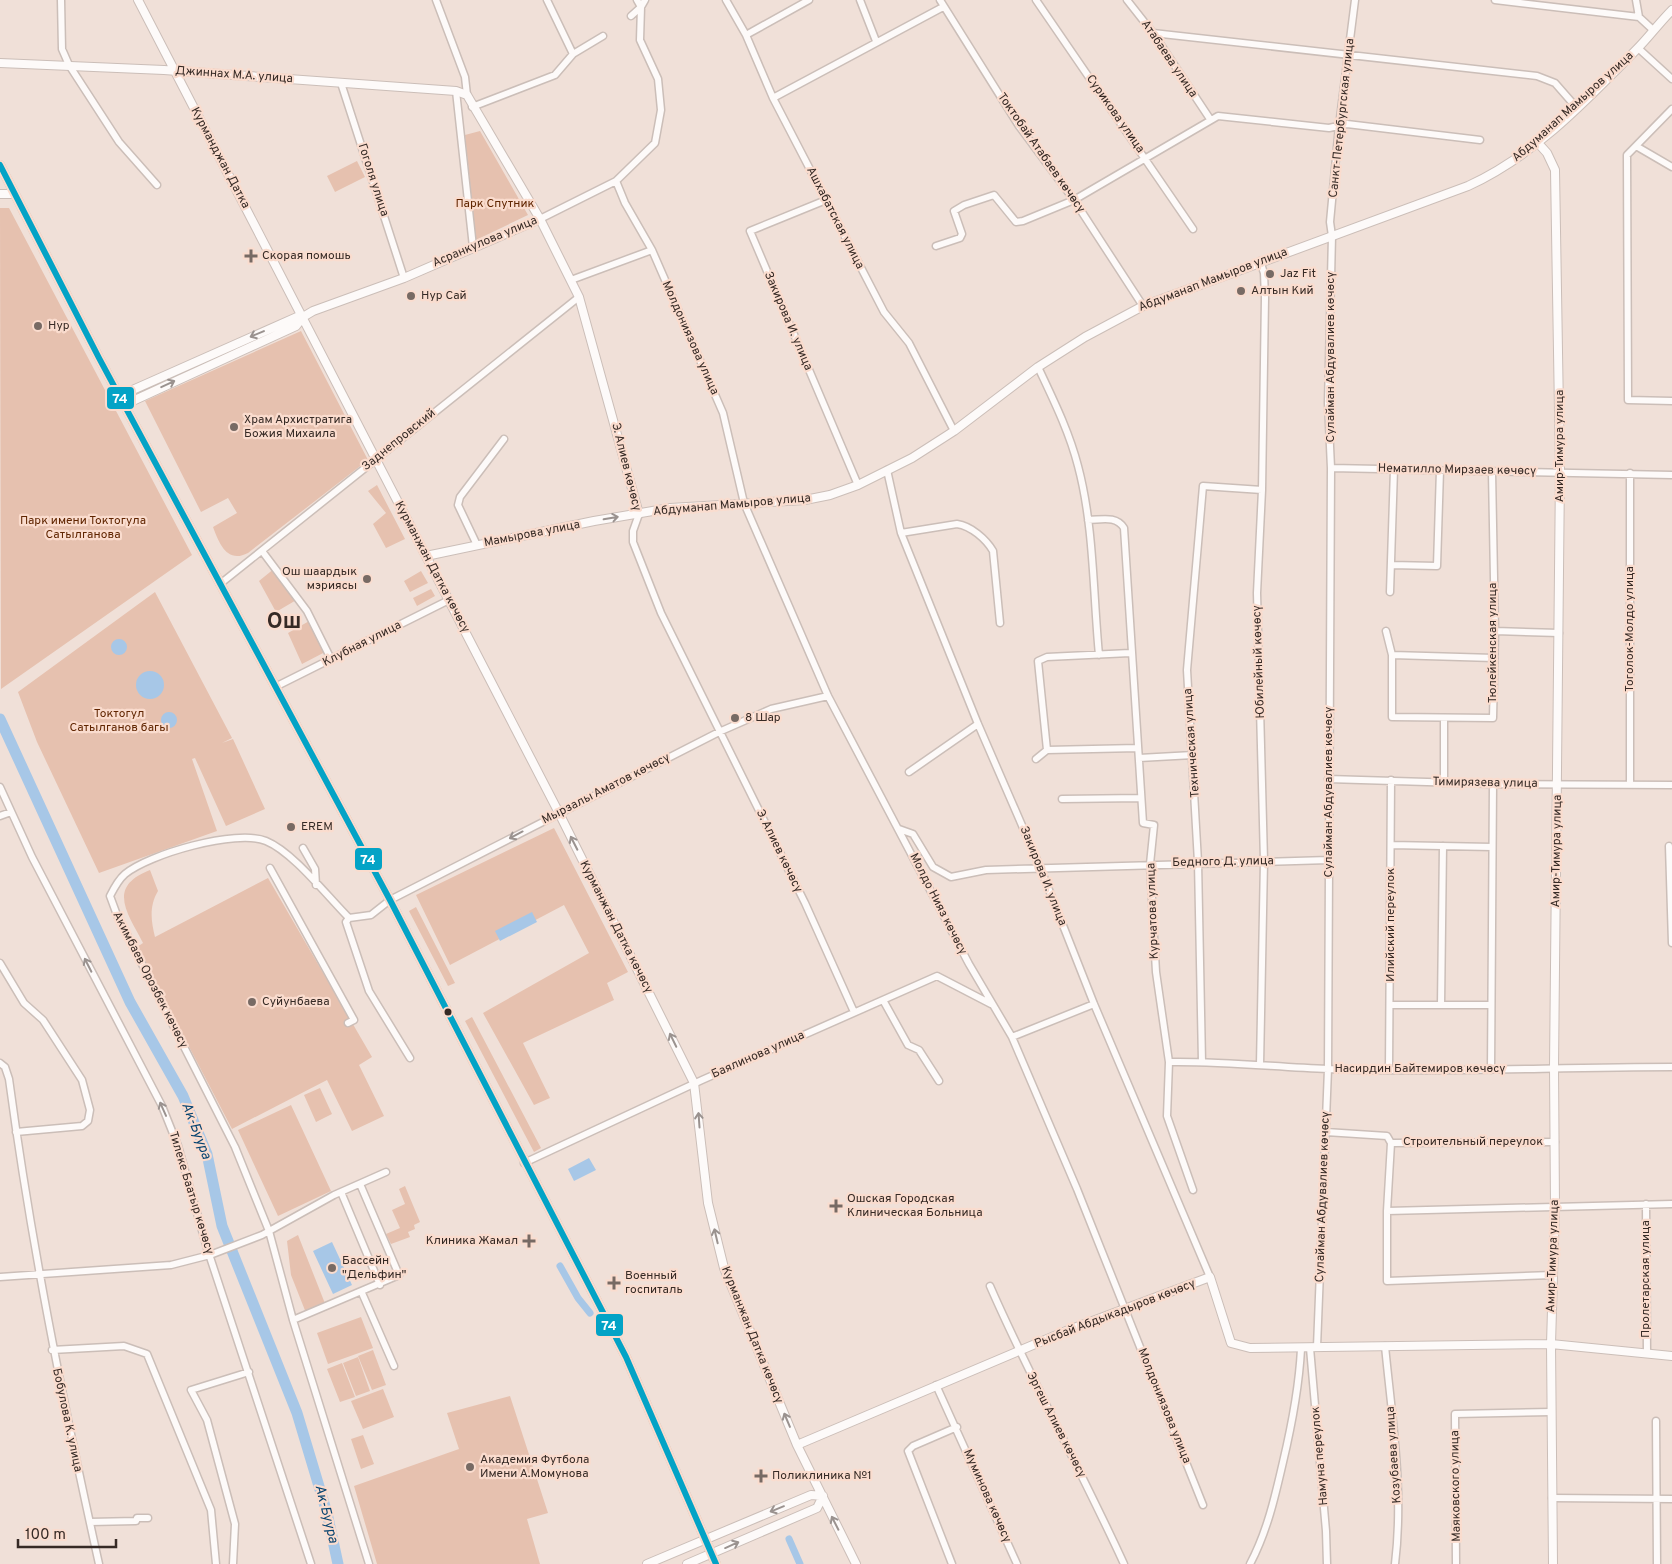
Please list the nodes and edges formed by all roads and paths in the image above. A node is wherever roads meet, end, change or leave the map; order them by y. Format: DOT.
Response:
graph roads {
  1 [pos="60,0"];
  2 [pos="138,0"];
  3 [pos="436,0"];
  4 [pos="547,0"];
  5 [pos="637,0"];
  6 [pos="645,0"];
  7 [pos="726,0"];
  8 [pos="789,0"];
  9 [pos="808,0"];
  10 [pos="860,0"];
  11 [pos="940,0"];
  12 [pos="1036,0"];
  13 [pos="1127,0"];
  14 [pos="1355,0"];
  15 [pos="1495,0"];
  16 [pos="1636,0"];
  17 [pos="641,7"];
  18 [pos="943,7"];
  19 [pos="792,8"];
  20 [pos="1672,10"];
  21 [pos="631,16"];
  22 [pos="1639,17"];
  23 [pos="1652,29"];
  24 [pos="1153,34"];
  25 [pos="746,35"];
  26 [pos="604,36"];
  27 [pos="876,41"];
  28 [pos="1638,48"];
  29 [pos="573,54"];
  30 [pos="1348,56"];
  31 [pos="0,63"];
  32 [pos="69,65"];
  33 [pos="175,71"];
  34 [pos="1672,79"];
  35 [pos="341,83"];
  36 [pos="456,91"];
  37 [pos="467,96"];
  38 [pos="773,98"];
  39 [pos="472,107"];
  40 [pos="1576,108"];
  41 [pos="1672,110"];
  42 [pos="1210,119"];
  43 [pos="1339,126"];
  44 [pos="1480,140"];
  45 [pos="1538,143"];
  46 [pos="1636,146"];
  47 [pos="1145,157"];
  48 [pos="0,165"];
  49 [pos="1672,167"];
  50 [pos="616,181"];
  51 [pos="157,186"];
  52 [pos="0,194"];
  53 [pos="14,194"];
  54 [pos="826,200"];
  55 [pos="1074,200"];
  56 [pos="540,219"];
  57 [pos="1193,229"];
  58 [pos="1332,236"];
  59 [pos="936,246"];
  60 [pos="473,247"];
  61 [pos="652,250"];
  62 [pos="1260,261"];
  63 [pos="404,278"];
  64 [pos="571,280"];
  65 [pos="579,296"];
  66 [pos="1143,306"];
  67 [pos="303,317"];
  68 [pos="1038,367"];
  69 [pos="119,396"];
  70 [pos="1672,401"];
  71 [pos="124,405"];
  72 [pos="954,431"];
  73 [pos="504,439"];
  74 [pos="375,459"];
  75 [pos="1331,468"];
  76 [pos="1394,468"];
  77 [pos="887,470"];
  78 [pos="1440,470"];
  79 [pos="1492,472"];
  80 [pos="1560,472"];
  81 [pos="1630,473"];
  82 [pos="1672,475"];
  83 [pos="858,485"];
  84 [pos="1262,490"];
  85 [pos="744,503"];
  86 [pos="639,514"];
  87 [pos="1088,520"];
  88 [pos="901,532"];
  89 [pos="477,545"];
  90 [pos="262,551"];
  91 [pos="426,556"];
  92 [pos="1391,565"];
  93 [pos="220,584"];
  94 [pos="1390,592"];
  95 [pos="449,600"];
  96 [pos="1000,623"];
  97 [pos="1386,631"];
  98 [pos="1495,631"];
  99 [pos="1559,632"];
  100 [pos="1130,653"];
  101 [pos="1099,655"];
  102 [pos="1392,655"];
  103 [pos="1494,658"];
  104 [pos="331,660"];
  105 [pos="276,687"];
  106 [pos="828,696"];
  107 [pos="1444,718"];
  108 [pos="978,724"];
  109 [pos="720,732"];
  110 [pos="1138,748"];
  111 [pos="1047,750"];
  112 [pos="1193,755"];
  113 [pos="1139,758"];
  114 [pos="1036,759"];
  115 [pos="909,772"];
  116 [pos="1328,779"];
  117 [pos="1391,780"];
  118 [pos="1444,783"];
  119 [pos="1492,784"];
  120 [pos="1558,785"];
  121 [pos="1630,785"];
  122 [pos="1672,785"];
  123 [pos="0,786"];
  124 [pos="1141,798"];
  125 [pos="1062,800"];
  126 [pos="10,812"];
  127 [pos="559,813"];
  128 [pos="0,816"];
  129 [pos="899,828"];
  130 [pos="1391,845"];
  131 [pos="1443,846"];
  132 [pos="1669,846"];
  133 [pos="1492,847"];
  134 [pos="303,848"];
  135 [pos="1329,860"];
  136 [pos="1264,861"];
  137 [pos="1198,862"];
  138 [pos="1150,864"];
  139 [pos="270,868"];
  140 [pos="1040,868"];
  141 [pos="1671,883"];
  142 [pos="316,885"];
  143 [pos="390,900"];
  144 [pos="349,918"];
  145 [pos="1672,943"];
  146 [pos="0,963"];
  147 [pos="883,1000"];
  148 [pos="992,1004"];
  149 [pos="1094,1004"];
  150 [pos="1390,1005"];
  151 [pos="1441,1005"];
  152 [pos="1491,1006"];
  153 [pos="854,1012"];
  154 [pos="348,1023"];
  155 [pos="1012,1037"];
  156 [pos="410,1058"];
  157 [pos="1169,1062"];
  158 [pos="1202,1062"];
  159 [pos="0,1063"];
  160 [pos="1260,1065"];
  161 [pos="1672,1067"];
  162 [pos="1554,1068"];
  163 [pos="1328,1069"];
  164 [pos="1389,1069"];
  165 [pos="1492,1070"];
  166 [pos="939,1082"];
  167 [pos="694,1084"];
  168 [pos="16,1132"];
  169 [pos="1326,1132"];
  170 [pos="1555,1142"];
  171 [pos="1391,1143"];
  172 [pos="524,1163"];
  173 [pos="386,1172"];
  174 [pos="360,1184"];
  175 [pos="1193,1190"];
  176 [pos="341,1192"];
  177 [pos="1646,1204"];
  178 [pos="1672,1204"];
  179 [pos="1555,1207"];
  180 [pos="1386,1212"];
  181 [pos="269,1231"];
  182 [pos="210,1255"];
  183 [pos="38,1275"];
  184 [pos="1552,1275"];
  185 [pos="0,1277"];
  186 [pos="1210,1277"];
  187 [pos="380,1285"];
  188 [pos="990,1286"];
  189 [pos="362,1293"];
  190 [pos="1125,1308"];
  191 [pos="293,1320"];
  192 [pos="1551,1344"];
  193 [pos="1385,1346"];
  194 [pos="1314,1347"];
  195 [pos="1301,1348"];
  196 [pos="52,1350"];
  197 [pos="1018,1350"];
  198 [pos="1647,1353"];
  199 [pos="1672,1356"];
  200 [pos="394,1366"];
  201 [pos="250,1372"];
  202 [pos="936,1385"];
  203 [pos="1551,1412"];
  204 [pos="1656,1422"];
  205 [pos="957,1427"];
  206 [pos="797,1445"];
  207 [pos="822,1496"];
  208 [pos="1552,1498"];
  209 [pos="1672,1498"];
  210 [pos="1655,1499"];
  211 [pos="1203,1505"];
  212 [pos="148,1518"];
  213 [pos="90,1522"];
  214 [pos="706,1539"];
  215 [pos="712,1554"];
  216 [pos="99,1564"];
  217 [pos="216,1564"];
  218 [pos="234,1564"];
  219 [pos="311,1564"];
  220 [pos="369,1564"];
  221 [pos="647,1564"];
  222 [pos="687,1564"];
  223 [pos="716,1564"];
  224 [pos="856,1564"];
  225 [pos="952,1564"];
  226 [pos="1017,1564"];
  227 [pos="1124,1564"];
  228 [pos="1250,1564"];
  229 [pos="1327,1564"];
  230 [pos="1395,1564"];
  231 [pos="1456,1564"];
  232 [pos="1553,1564"];
  233 [pos="1657,1564"];
  1 -- 32 [label="street"];
  2 -- 33 [label="main road, Курманджан Датка"];
  3 -- 37 [label="street, Э. Алиев көчөсү"];
  4 -- 29 [label="street"];
  5 -- 17 [label="street"];
  6 -- 17 [label="street"];
  7 -- 25 [label="street, Ашхабатская улица"];
  8 -- 19 [label="street"];
  9 -- 19 [label="street"];
  10 -- 27 [label="street"];
  11 -- 18 [label="street, Токтобай Атабаев көчөсү"];
  12 -- 47 [label="street, Сурикова улица"];
  13 -- 24 [label="street, Атабаева улица"];
  14 -- 30 [label="street, Санкт-Петербургская улица"];
  15 -- 22 [label="street"];
  16 -- 22 [label="street"];
  17 -- 21 [label="street"];
  17 -- 50 [label="street, Асранкулова улица"];
  18 -- 27 [label="street"];
  18 -- 55 [label="street, Токтобай Атабаев көчөсү"];
  19 -- 25 [label="street"];
  20 -- 23 [label="main road, Абдуманап Мамыров улица"];
  22 -- 23 [label="street"];
  23 -- 28 [label="main road, Абдуманап Мамыров улица"];
  24 -- 30 [label="street"];
  24 -- 42 [label="street, Атабаева улица"];
  25 -- 38 [label="street, Ашхабатская улица"];
  26 -- 29 [label="street"];
  27 -- 38 [label="street"];
  28 -- 34 [label="street"];
  28 -- 40 [label="main road, Абдуманап Мамыров улица"];
  29 -- 39 [label="street"];
  30 -- 40 [label="street"];
  30 -- 43 [label="street, Санкт-Петербургская улица"];
  31 -- 32 [label="main road, Джиннах М.А. улица"];
  32 -- 33 [label="main road, Джиннах М.А. улица"];
  32 -- 51 [label="street"];
  33 -- 35 [label="main road, Джиннах М.А. улица"];
  33 -- 67 [label="main road, Курманджан Датка"];
  35 -- 36 [label="main road, Джиннах М.А. улица"];
  35 -- 63 [label="street, Гоголя улица"];
  36 -- 37 [label="main road, Джиннах М.А. улица"];
  36 -- 60 [label="street"];
  37 -- 39 [label="main road, Э. Алиев көчөсү"];
  38 -- 54 [label="street, Ашхабатская улица"];
  39 -- 56 [label="main road, Э. Алиев көчөсү"];
  40 -- 45 [label="main road, Абдуманап Мамыров улица"];
  41 -- 46 [label="street"];
  42 -- 43 [label="street"];
  42 -- 47 [label="street"];
  43 -- 44 [label="street"];
  43 -- 58 [label="street, Санкт-Петербургская улица"];
  45 -- 58 [label="main road, Абдуманап Мамыров улица"];
  45 -- 80 [label="main road, Амир-Тимура улица"];
  46 -- 49 [label="street"];
  46 -- 70 [label="street"];
  47 -- 55 [label="street"];
  47 -- 57 [label="street, Сурикова улица"];
  48 -- 53 [label="main road"];
  50 -- 56 [label="street, Асранкулова улица"];
  50 -- 61 [label="street, Молдониязова улица"];
  52 -- 53 [label="main road"];
  53 -- 69 [label="main road"];
  54 -- 72 [label="street, Ашхабатская улица"];
  54 -- 83 [label="street, Закирова И. улица"];
  55 -- 59 [label="street"];
  55 -- 66 [label="street, Токтобай Атабаев көчөсү"];
  56 -- 60 [label="main road, Асранкулова улица"];
  56 -- 64 [label="main road, Э. Алиев көчөсү"];
  58 -- 62 [label="main road, Абдуманап Мамыров улица"];
  58 -- 75 [label="street, Сулайман Абдувалиев көчөсү"];
  60 -- 63 [label="main road, Асранкулова улица"];
  61 -- 64 [label="street"];
  61 -- 85 [label="street, Молдониязова улица"];
  62 -- 66 [label="main road, Абдуманап Мамыров улица"];
  62 -- 84 [label="street, Юбилейный көчөсү"];
  63 -- 67 [label="main road, Асранкулова улица"];
  64 -- 65 [label="main road, Э. Алиев көчөсү"];
  65 -- 74 [label="street, Заднепровский"];
  65 -- 86 [label="main road, Э. Алиев көчөсү"];
  66 -- 68 [label="main road, Абдуманап Мамыров улица"];
  67 -- 69 [label="main road, Асранкулова улица, one-way"];
  71 -- 67 [label="main road, Асранкулова улица, one-way"];
  67 -- 74 [label="main road, Курманжан Датка көчөсү"];
  68 -- 72 [label="main road, Абдуманап Мамыров улица"];
  68 -- 87 [label="street"];
  69 -- 71 [label="main road"];
  71 -- 93 [label="main road"];
  72 -- 77 [label="main road, Абдуманап Мамыров улица"];
  73 -- 89 [label="street"];
  74 -- 90 [label="street, Заднепровский"];
  74 -- 91 [label="main road, Курманжан Датка көчөсү"];
  75 -- 76 [label="street, Нематилло Мирзаев көчөсү"];
  75 -- 116 [label="street, Сулайман Абдувалиев көчөсү"];
  76 -- 78 [label="street, Нематилло Мирзаев көчөсү"];
  76 -- 92 [label="street"];
  77 -- 83 [label="main road, Абдуманап Мамыров улица"];
  77 -- 88 [label="street, Закирова И. улица"];
  78 -- 79 [label="street, Нематилло Мирзаев көчөсү"];
  78 -- 92 [label="street"];
  79 -- 80 [label="street, Нематилло Мирзаев көчөсү"];
  79 -- 98 [label="street, Тюлейкенская улица"];
  80 -- 81 [label="street, Нематилло Мирзаев көчөсү"];
  80 -- 99 [label="main road, Амир-Тимура улица"];
  81 -- 82 [label="street, Нематилло Мирзаев көчөсү"];
  81 -- 121 [label="street, Тоголок-Молдо улица"];
  83 -- 85 [label="main road, Абдуманап Мамыров улица"];
  84 -- 112 [label="street, Техническая улица"];
  84 -- 136 [label="street, Юбилейный көчөсү"];
  85 -- 86 [label="main road, Абдуманап Мамыров улица"];
  85 -- 106 [label="street, Молдо Нияз көчөсү"];
  89 -- 86 [label="main road, Мамырова улица, one-way"];
  86 -- 109 [label="street, Э. Алиев көчөсү"];
  87 -- 100 [label="street, Курчатова улица"];
  87 -- 101 [label="street"];
  88 -- 96 [label="street"];
  88 -- 108 [label="street, Закирова И. улица"];
  89 -- 91 [label="main road, Мамырова улица"];
  90 -- 93 [label="street, Заднепровский"];
  90 -- 104 [label="street"];
  91 -- 95 [label="main road, Курманжан Датка көчөсү"];
  92 -- 94 [label="street"];
  93 -- 105 [label="main road"];
  95 -- 104 [label="street, Клубная улица"];
  95 -- 127 [label="main road, Курманжан Датка көчөсү"];
  97 -- 102 [label="street, Тюлейкенская улица"];
  98 -- 99 [label="street"];
  98 -- 103 [label="street, Тюлейкенская улица"];
  99 -- 120 [label="main road, Амир-Тимура улица"];
  100 -- 101 [label="street"];
  100 -- 110 [label="street, Курчатова улица"];
  101 -- 111 [label="street"];
  102 -- 103 [label="street"];
  102 -- 107 [label="street, Тюлейкенская улица"];
  103 -- 107 [label="street, Тюлейкенская улица"];
  104 -- 105 [label="street, Клубная улица"];
  105 -- 143 [label="main road"];
  106 -- 109 [label="street, Мырзалы Аматов көчөсү"];
  106 -- 129 [label="street, Молдо Нияз көчөсү"];
  107 -- 118 [label="street"];
  108 -- 115 [label="street"];
  108 -- 140 [label="street, Закирова И. улица"];
  109 -- 127 [label="street, Мырзалы Аматов көчөсү"];
  109 -- 153 [label="street, Э. Алиев көчөсү"];
  110 -- 111 [label="street"];
  110 -- 113 [label="street, Курчатова улица"];
  111 -- 114 [label="street"];
  112 -- 113 [label="street"];
  112 -- 137 [label="street, Техническая улица"];
  113 -- 124 [label="street, Курчатова улица"];
  116 -- 117 [label="street, Тимирязева улица"];
  116 -- 135 [label="street, Сулайман Абдувалиев көчөсү"];
  117 -- 118 [label="street, Тимирязева улица"];
  117 -- 130 [label="street, Илийский переулок"];
  118 -- 119 [label="street, Тимирязева улица"];
  119 -- 120 [label="street, Тимирязева улица"];
  119 -- 133 [label="street"];
  120 -- 121 [label="street, Тимирязева улица"];
  120 -- 162 [label="main road, Амир-Тимура улица"];
  121 -- 122 [label="street, Тимирязева улица"];
  123 -- 126 [label="street, Тилеке Баатыр көчөсү"];
  124 -- 125 [label="street"];
  124 -- 138 [label="street, Курчатова улица"];
  126 -- 128 [label="street"];
  182 -- 126 [label="street, Тилеке Баатыр көчөсү, one-way"];
  127 -- 143 [label="street, Мырзалы Аматов көчөсү, one-way"];
  167 -- 127 [label="main road, Курманжан Датка көчөсү, one-way"];
  129 -- 140 [label="street, Бедного Д. улица"];
  129 -- 148 [label="street, Молдо Нияз көчөсү"];
  130 -- 131 [label="street"];
  130 -- 150 [label="street, Илийский переулок"];
  131 -- 133 [label="street"];
  131 -- 151 [label="street"];
  132 -- 141 [label="street"];
  133 -- 152 [label="street"];
  134 -- 142 [label="street"];
  135 -- 136 [label="street, Бедного Д. улица"];
  135 -- 163 [label="street, Сулайман Абдувалиев көчөсү"];
  136 -- 137 [label="street, Бедного Д. улица"];
  136 -- 160 [label="street, Юбилейный көчөсү"];
  137 -- 138 [label="street, Бедного Д. улица"];
  137 -- 158 [label="street, Техническая улица"];
  138 -- 140 [label="street, Бедного Д. улица"];
  138 -- 157 [label="street, Курчатова улица"];
  139 -- 154 [label="street"];
  140 -- 149 [label="street, Закирова И. улица"];
  141 -- 145 [label="street"];
  142 -- 144 [label="street, Акимбаев Орозбек көчөсү"];
  142 -- 181 [label="street, Акимбаев Орозбек көчөсү"];
  143 -- 144 [label="street"];
  143 -- 172 [label="main road"];
  144 -- 156 [label="street"];
  146 -- 168 [label="street"];
  147 -- 148 [label="street, Баялинова улица"];
  147 -- 153 [label="street, Баялинова улица"];
  147 -- 166 [label="street"];
  148 -- 155 [label="street, Молдо Нияз көчөсү"];
  149 -- 155 [label="street"];
  149 -- 186 [label="street, Закирова И. улица"];
  150 -- 151 [label="street"];
  150 -- 164 [label="street, Илийский переулок"];
  151 -- 152 [label="street"];
  152 -- 165 [label="street"];
  153 -- 167 [label="street, Баялинова улица"];
  155 -- 190 [label="street, Молдо Нияз көчөсү"];
  157 -- 158 [label="street, Насирдин Байтемиров көчөсү"];
  157 -- 175 [label="street, Курчатова улица"];
  158 -- 160 [label="street, Насирдин Байтемиров көчөсү"];
  159 -- 168 [label="street, Бобулова К. улица"];
  160 -- 163 [label="street, Насирдин Байтемиров көчөсү"];
  161 -- 162 [label="street, Насирдин Байтемиров көчөсү"];
  162 -- 165 [label="street, Насирдин Байтемиров көчөсү"];
  162 -- 170 [label="main road, Амир-Тимура улица"];
  163 -- 164 [label="street, Насирдин Байтемиров көчөсү"];
  163 -- 169 [label="street, Сулайман Абдувалиев көчөсү"];
  164 -- 165 [label="street, Насирдин Байтемиров көчөсү"];
  167 -- 172 [label="street, Баялинова улица"];
  206 -- 167 [label="main road, Курманжан Датка көчөсү, one-way"];
  168 -- 183 [label="street, Бобулова К. улица"];
  169 -- 171 [label="street"];
  169 -- 194 [label="street, Сулайман Абдувалиев көчөсү"];
  170 -- 171 [label="street, Строительный переулок"];
  170 -- 179 [label="main road, Амир-Тимура улица"];
  171 -- 180 [label="street"];
  172 -- 214 [label="main road"];
  173 -- 174 [label="street"];
  174 -- 176 [label="street"];
  174 -- 187 [label="street"];
  176 -- 181 [label="street"];
  176 -- 187 [label="street"];
  177 -- 178 [label="street"];
  177 -- 179 [label="street"];
  177 -- 198 [label="street, Пролетарская улица"];
  179 -- 180 [label="street"];
  179 -- 184 [label="main road, Амир-Тимура улица"];
  180 -- 184 [label="street"];
  181 -- 182 [label="street"];
  181 -- 191 [label="street"];
  182 -- 183 [label="street"];
  182 -- 201 [label="street, Тилеке Баатыр көчөсү"];
  183 -- 185 [label="street"];
  183 -- 196 [label="street, Бобулова К. улица"];
  184 -- 192 [label="main road, Амир-Тимура улица"];
  186 -- 190 [label="main road, Рысбай Абдыкадыров көчөсү"];
  186 -- 195 [label="main road, Рысбай Абдыкадыров көчөсү"];
  187 -- 189 [label="street"];
  188 -- 197 [label="street, Эргеш Алиев көчөсү"];
  189 -- 191 [label="street"];
  189 -- 200 [label="street"];
  190 -- 197 [label="main road, Рысбай Абдыкадыров көчөсү"];
  190 -- 211 [label="street, Молдониязова улица"];
  191 -- 220 [label="street"];
  192 -- 193 [label="main road, Рысбай Абдыкадыров көчөсү"];
  192 -- 198 [label="main road, Рысбай Абдыкадыров көчөсү"];
  192 -- 203 [label="main road, Амир-Тимура улица"];
  193 -- 194 [label="main road, Рысбай Абдыкадыров көчөсү"];
  193 -- 230 [label="street, Козубаева улица"];
  194 -- 195 [label="main road, Рысбай Абдыкадыров көчөсү"];
  194 -- 229 [label="street, Намуна переулок"];
  195 -- 228 [label="street"];
  196 -- 213 [label="street, Бобулова К. улица"];
  196 -- 217 [label="street"];
  197 -- 202 [label="main road, Рысбай Абдыкадыров көчөсү"];
  197 -- 227 [label="street, Эргеш Алиев көчөсү"];
  198 -- 199 [label="main road, Рысбай Абдыкадыров көчөсү"];
  201 -- 218 [label="street"];
  201 -- 219 [label="street, Тилеке Баатыр көчөсү"];
  202 -- 205 [label="street, Муминова көчөсү"];
  202 -- 206 [label="main road, Рысбай Абдыкадыров көчөсү"];
  203 -- 208 [label="main road, Амир-Тимура улица"];
  203 -- 231 [label="street, Маяковского улица"];
  204 -- 210 [label="street"];
  205 -- 225 [label="street"];
  205 -- 226 [label="street, Муминова көчөсү"];
  206 -- 207 [label="main road, Курманжан Датка көчөсү"];
  207 -- 214 [label="main road, one-way"];
  215 -- 207 [label="main road, one-way"];
  224 -- 207 [label="main road, Курманжан Датка көчөсү, one-way"];
  208 -- 210 [label="street"];
  208 -- 232 [label="main road, Амир-Тимура улица"];
  209 -- 210 [label="street"];
  210 -- 233 [label="street"];
  212 -- 213 [label="street"];
  213 -- 216 [label="street, Бобулова К. улица"];
  214 -- 215 [label="main road"];
  214 -- 221 [label="main road"];
  215 -- 222 [label="main road"];
  215 -- 223 [label="main road"];
}
